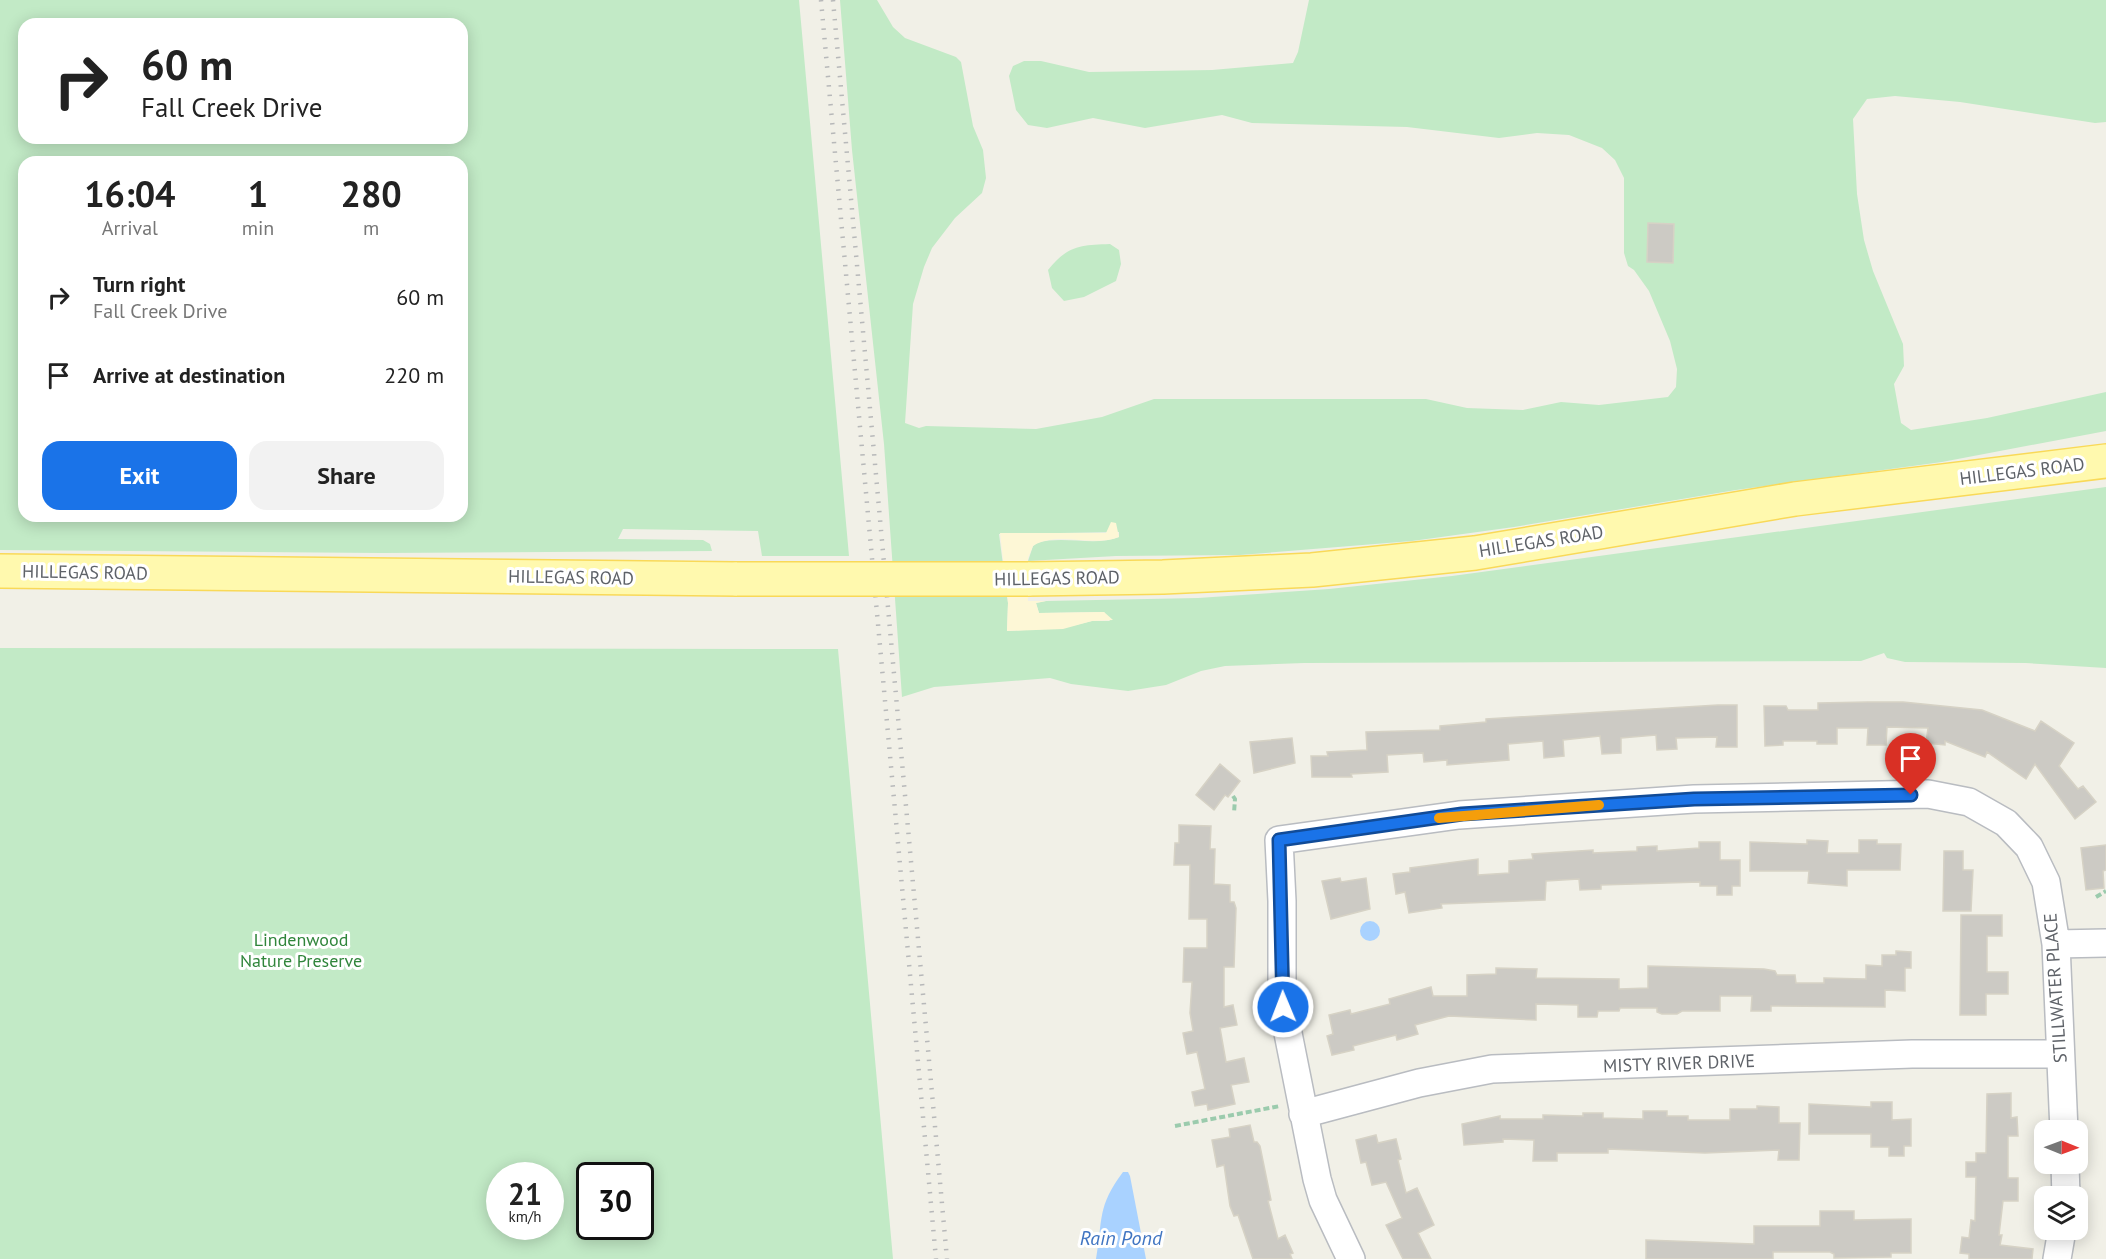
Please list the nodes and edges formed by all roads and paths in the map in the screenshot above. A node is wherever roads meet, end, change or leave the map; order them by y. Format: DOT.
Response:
graph roads {
  1 [pos="2106,461"];
  2 [pos="0,571"];
  3 [pos="1233,796"];
  4 [pos="1234,813"];
  5 [pos="2106,891"];
  6 [pos="2096,897"];
  7 [pos="2106,943"];
  8 [pos="2056,944"];
  9 [pos="2060,1054"];
  10 [pos="1296,1109"];
  11 [pos="2063,1120"];
  12 [pos="1175,1126"];
  13 [pos="2060,1240"];
  14 [pos="1351,1259"];
  15 [pos="2057,1259"];
  1 -- 2 [label="main road, HILLEGAS ROAD, bridge"];
  3 -- 4 [label="path"];
  5 -- 6 [label="path"];
  7 -- 8 [label="street"];
  8 -- 9 [label="street, STILLWATER PLACE"];
  8 -- 10 [label="street, STILLWATER PLACE"];
  9 -- 10 [label="street, MISTY RIVER DRIVE"];
  9 -- 11 [label="street, STILLWATER PLACE"];
  10 -- 12 [label="path"];
  10 -- 14 [label="street"];
  13 -- 15 [label="street"];
}
